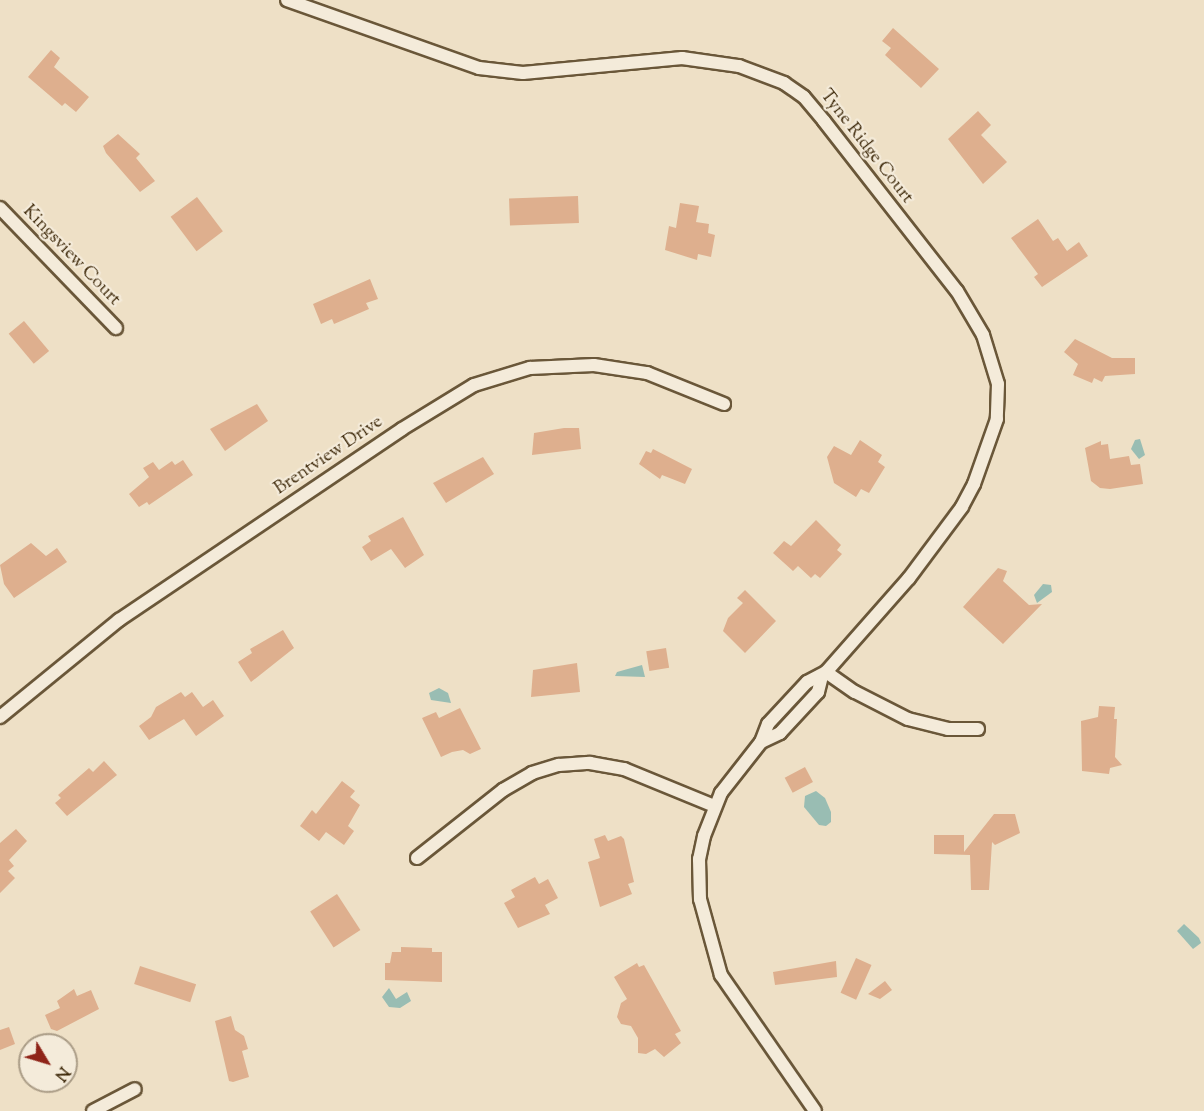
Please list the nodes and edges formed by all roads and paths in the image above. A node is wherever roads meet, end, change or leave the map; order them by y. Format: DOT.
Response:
graph roads {
  1 [pos="287,0"];
  2 [pos="0,208"];
  3 [pos="116,328"];
  4 [pos="724,404"];
  5 [pos="824,674"];
  6 [pos="0,717"];
  7 [pos="978,729"];
  8 [pos="714,806"];
  9 [pos="417,858"];
  10 [pos="135,1089"];
  11 [pos="93,1111"];
  12 [pos="815,1111"];
  1 -- 5 [label="street, Tyne Ridge Court"];
  2 -- 3 [label="street, Kingsview Court"];
  4 -- 6 [label="street, Brentview Drive"];
  5 -- 7 [label="street"];
  5 -- 8 [label="street, Tyne Ridge Court"];
  8 -- 9 [label="street"];
  8 -- 12 [label="street"];
  10 -- 11 [label="street"];
}
